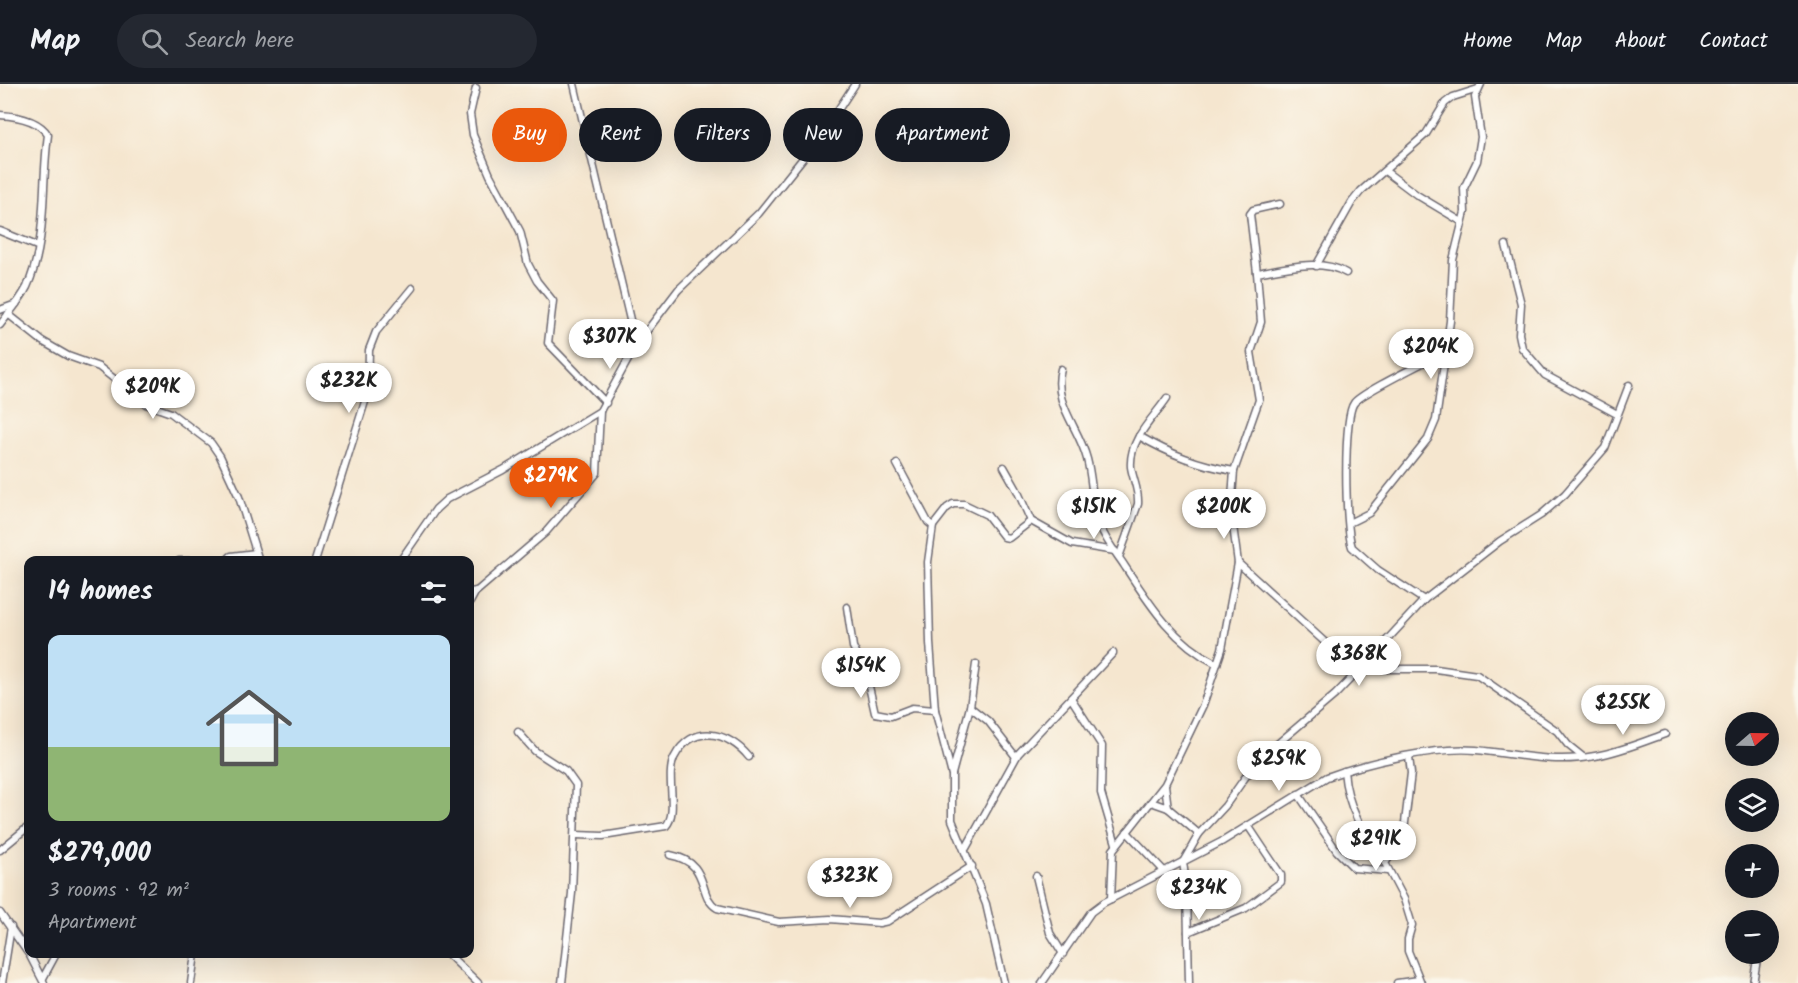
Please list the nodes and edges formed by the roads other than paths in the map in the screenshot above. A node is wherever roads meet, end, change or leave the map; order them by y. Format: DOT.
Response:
graph roads {
  1 [pos="574,84"];
  2 [pos="855,84"];
  3 [pos="1479,87"];
  4 [pos="476,88"];
  5 [pos="0,115"];
  6 [pos="1385,171"];
  7 [pos="1280,204"];
  8 [pos="1462,222"];
  9 [pos="0,231"];
  10 [pos="1506,245"];
  11 [pos="37,246"];
  12 [pos="1316,266"];
  13 [pos="1257,273"];
  14 [pos="1346,273"];
  15 [pos="412,288"];
  16 [pos="15,304"];
  17 [pos="0,309"];
  18 [pos="8,314"];
  19 [pos="0,325"];
  20 [pos="636,345"];
  21 [pos="1446,351"];
  22 [pos="1061,369"];
  23 [pos="1629,385"];
  24 [pos="1167,398"];
  25 [pos="606,402"];
  26 [pos="600,411"];
  27 [pos="1617,414"];
  28 [pos="1139,436"];
  29 [pos="897,464"];
  30 [pos="1004,467"];
  31 [pos="1234,471"];
  32 [pos="1031,521"];
  33 [pos="1349,523"];
  34 [pos="933,526"];
  35 [pos="256,553"];
  36 [pos="1117,554"];
  37 [pos="231,556"];
  38 [pos="257,556"];
  39 [pos="317,556"];
  40 [pos="404,556"];
  41 [pos="1238,563"];
  42 [pos="474,590"];
  43 [pos="1424,600"];
  44 [pos="847,608"];
  45 [pos="1113,653"];
  46 [pos="976,664"];
  47 [pos="1217,664"];
  48 [pos="1360,669"];
  49 [pos="1071,698"];
  50 [pos="970,706"];
  51 [pos="935,710"];
  52 [pos="518,732"];
  53 [pos="1665,734"];
  54 [pos="749,757"];
  55 [pos="1016,757"];
  56 [pos="1409,757"];
  57 [pos="1584,757"];
  58 [pos="1344,771"];
  59 [pos="952,775"];
  60 [pos="1165,784"];
  61 [pos="1298,794"];
  62 [pos="1151,802"];
  63 [pos="1168,808"];
  64 [pos="1249,827"];
  65 [pos="24,830"];
  66 [pos="1127,832"];
  67 [pos="1199,834"];
  68 [pos="576,835"];
  69 [pos="1116,844"];
  70 [pos="966,849"];
  71 [pos="0,850"];
  72 [pos="670,855"];
  73 [pos="1183,862"];
  74 [pos="1385,862"];
  75 [pos="972,866"];
  76 [pos="1165,872"];
  77 [pos="1388,872"];
  78 [pos="1036,876"];
  79 [pos="1111,899"];
  80 [pos="0,913"];
  81 [pos="12,927"];
  82 [pos="1188,932"];
  83 [pos="24,945"];
  84 [pos="1063,954"];
  85 [pos="32,958"];
  86 [pos="54,958"];
  87 [pos="194,958"];
  88 [pos="452,958"];
  89 [pos="1756,964"];
  90 [pos="43,980"];
  91 [pos="1420,982"];
  92 [pos="2,983"];
  93 [pos="191,983"];
  94 [pos="478,983"];
  95 [pos="562,983"];
  96 [pos="1004,983"];
  97 [pos="1042,983"];
  98 [pos="1189,983"];
  99 [pos="1397,983"];
  100 [pos="1753,983"];
  1 -- 20 [label="street"];
  2 -- 20 [label="street"];
  3 -- 6 [label="street"];
  3 -- 8 [label="street"];
  4 -- 25 [label="street"];
  5 -- 11 [label="street"];
  6 -- 8 [label="street"];
  6 -- 12 [label="street"];
  7 -- 13 [label="street"];
  8 -- 21 [label="street"];
  9 -- 11 [label="street"];
  10 -- 27 [label="street"];
  11 -- 16 [label="street"];
  12 -- 13 [label="street"];
  12 -- 14 [label="street"];
  13 -- 31 [label="street"];
  15 -- 39 [label="street"];
  16 -- 17 [label="street"];
  16 -- 18 [label="street"];
  18 -- 19 [label="street"];
  18 -- 35 [label="street"];
  20 -- 25 [label="street"];
  21 -- 33 [label="street"];
  21 -- 33 [label="street"];
  22 -- 36 [label="street"];
  23 -- 27 [label="street"];
  24 -- 28 [label="street"];
  25 -- 26 [label="street"];
  26 -- 40 [label="street"];
  26 -- 42 [label="street"];
  27 -- 43 [label="street"];
  28 -- 31 [label="street"];
  28 -- 36 [label="street"];
  29 -- 34 [label="street"];
  30 -- 32 [label="street"];
  31 -- 41 [label="street"];
  32 -- 34 [label="street"];
  32 -- 36 [label="street"];
  33 -- 43 [label="street"];
  34 -- 51 [label="street"];
  35 -- 37 [label="street"];
  35 -- 38 [label="street"];
  36 -- 47 [label="street"];
  41 -- 47 [label="street"];
  41 -- 48 [label="street"];
  43 -- 48 [label="street"];
  44 -- 51 [label="street"];
  45 -- 49 [label="street"];
  46 -- 50 [label="street"];
  47 -- 60 [label="street"];
  48 -- 57 [label="street"];
  48 -- 67 [label="street"];
  49 -- 55 [label="street"];
  49 -- 69 [label="street"];
  50 -- 55 [label="street"];
  50 -- 59 [label="street"];
  51 -- 59 [label="street"];
  52 -- 68 [label="street"];
  53 -- 57 [label="street"];
  54 -- 68 [label="street"];
  55 -- 70 [label="street"];
  56 -- 57 [label="street"];
  56 -- 58 [label="street"];
  56 -- 74 [label="street"];
  58 -- 61 [label="street"];
  58 -- 74 [label="street"];
  59 -- 70 [label="street"];
  60 -- 62 [label="street"];
  60 -- 63 [label="street"];
  61 -- 64 [label="street"];
  61 -- 77 [label="street"];
  62 -- 63 [label="street"];
  62 -- 66 [label="street"];
  63 -- 67 [label="street"];
  64 -- 73 [label="street"];
  64 -- 82 [label="street"];
  65 -- 71 [label="street"];
  66 -- 69 [label="street"];
  66 -- 76 [label="street"];
  67 -- 73 [label="street"];
  68 -- 95 [label="street"];
  69 -- 79 [label="street"];
  70 -- 75 [label="street"];
  72 -- 75 [label="street"];
  73 -- 76 [label="street"];
  73 -- 82 [label="street"];
  74 -- 77 [label="street"];
  75 -- 96 [label="street"];
  76 -- 79 [label="street"];
  77 -- 91 [label="street"];
  78 -- 84 [label="street"];
  79 -- 84 [label="street"];
  80 -- 81 [label="street"];
  81 -- 83 [label="street"];
  81 -- 92 [label="street"];
  82 -- 98 [label="street"];
  84 -- 97 [label="street"];
  85 -- 90 [label="street"];
  86 -- 90 [label="street"];
  87 -- 93 [label="street"];
  88 -- 94 [label="street"];
  89 -- 100 [label="street"];
  91 -- 99 [label="street"];
}
